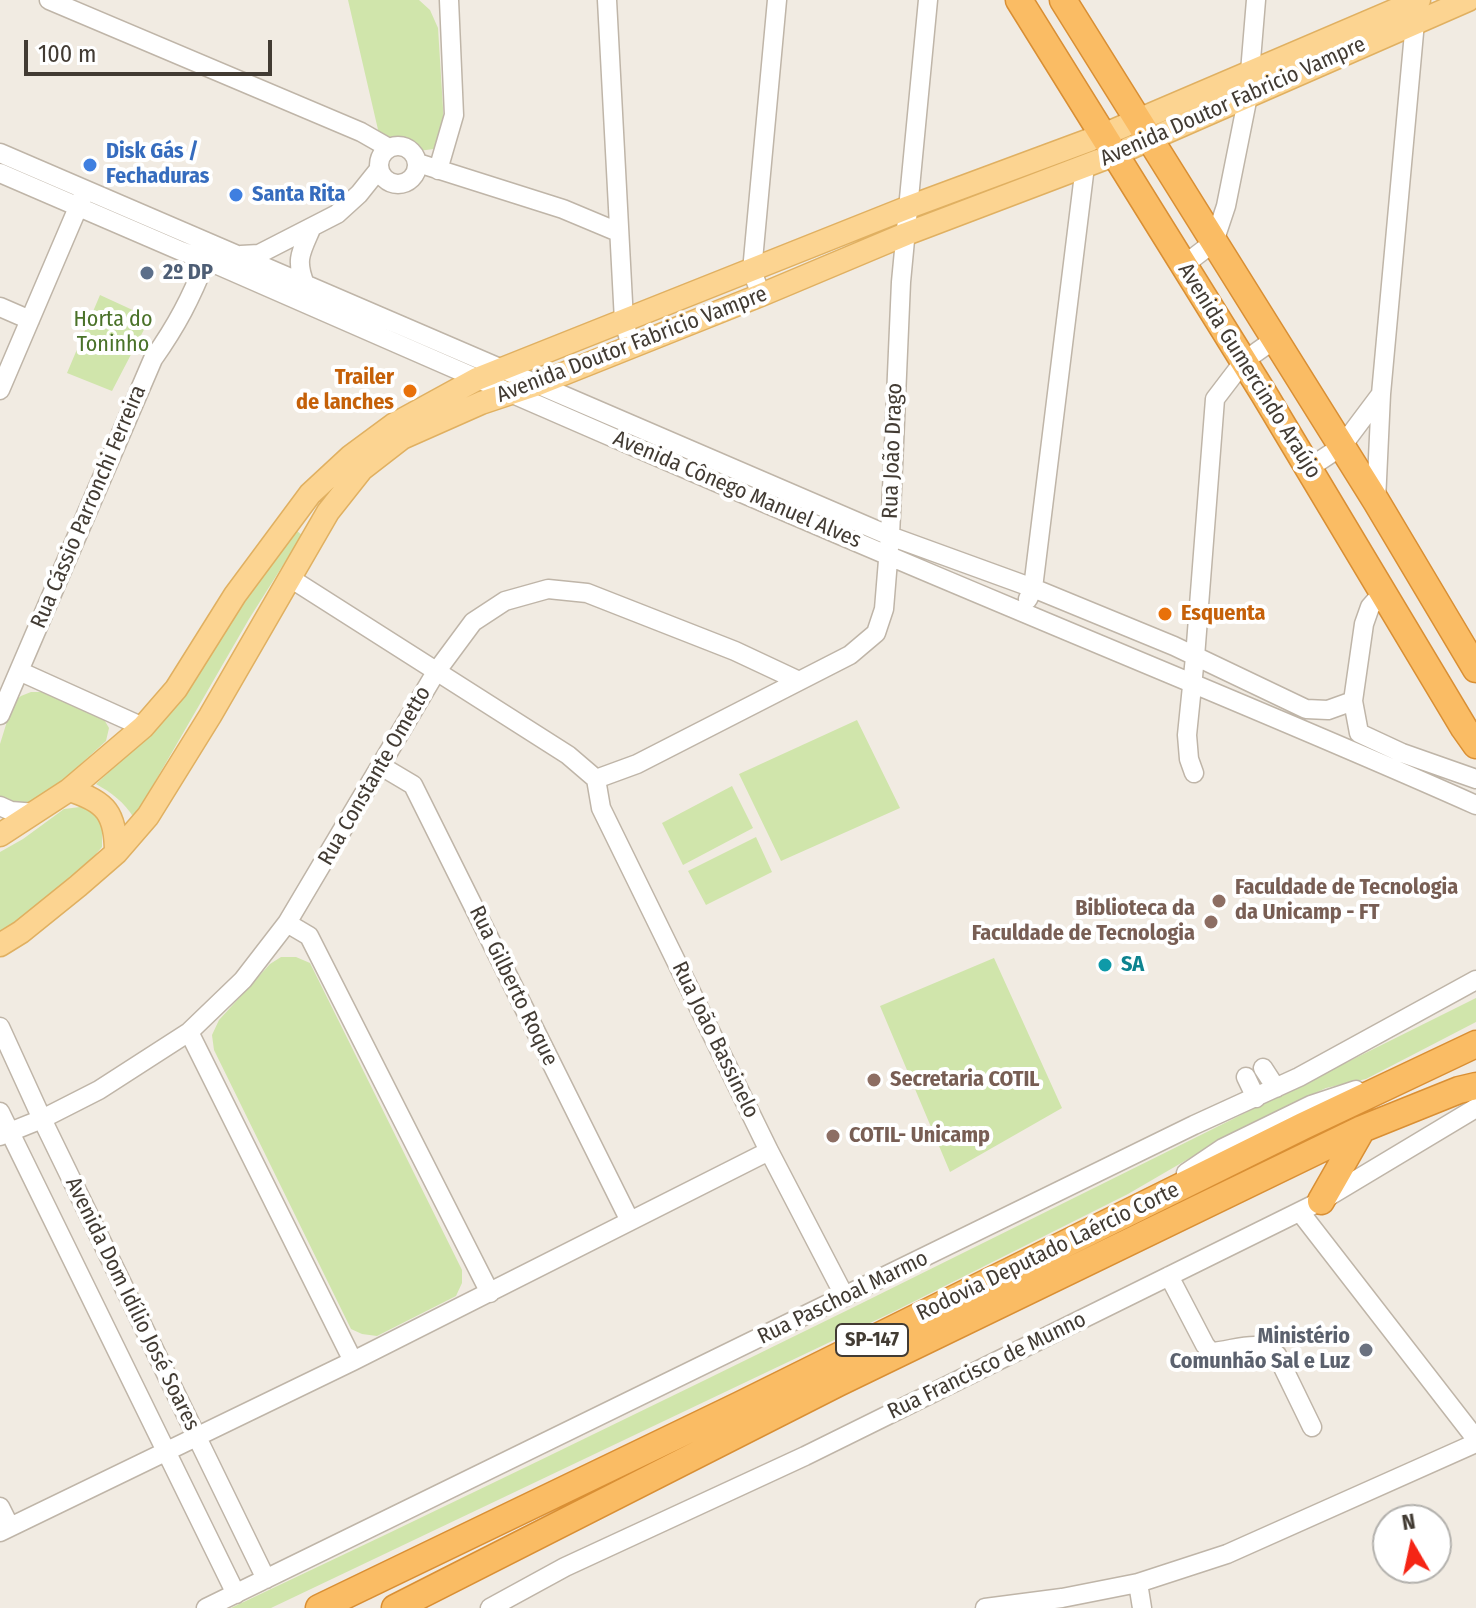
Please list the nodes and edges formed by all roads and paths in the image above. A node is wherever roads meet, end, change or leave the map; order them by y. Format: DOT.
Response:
graph roads {
  1 [pos="49,0"];
  2 [pos="448,0"];
  3 [pos="607,0"];
  4 [pos="777,0"];
  5 [pos="928,0"];
  6 [pos="1019,0"];
  7 [pos="1065,0"];
  8 [pos="1256,0"];
  9 [pos="1468,0"];
  10 [pos="1416,6"];
  11 [pos="1250,72"];
  12 [pos="1248,96"];
  13 [pos="1144,129"];
  14 [pos="1109,145"];
  15 [pos="0,153"];
  16 [pos="384,163"];
  17 [pos="1085,166"];
  18 [pos="416,169"];
  19 [pos="438,170"];
  20 [pos="0,173"];
  21 [pos="82,199"];
  22 [pos="909,207"];
  23 [pos="311,229"];
  24 [pos="618,232"];
  25 [pos="906,234"];
  26 [pos="1214,242"];
  27 [pos="238,255"];
  28 [pos="206,260"];
  29 [pos="1184,265"];
  30 [pos="752,271"];
  31 [pos="305,284"];
  32 [pos="761,295"];
  33 [pos="0,307"];
  34 [pos="30,320"];
  35 [pos="624,321"];
  36 [pos="1275,339"];
  37 [pos="631,347"];
  38 [pos="1244,361"];
  39 [pos="503,369"];
  40 [pos="477,379"];
  41 [pos="538,384"];
  42 [pos="0,390"];
  43 [pos="510,393"];
  44 [pos="1381,394"];
  45 [pos="1342,446"];
  46 [pos="1309,468"];
  47 [pos="1376,501"];
  48 [pos="889,546"];
  49 [pos="290,578"];
  50 [pos="1033,588"];
  51 [pos="1384,591"];
  52 [pos="1023,613"];
  53 [pos="1195,657"];
  54 [pos="1476,669"];
  55 [pos="19,671"];
  56 [pos="436,672"];
  57 [pos="799,681"];
  58 [pos="1192,684"];
  59 [pos="1476,688"];
  60 [pos="1353,701"];
  61 [pos="2,703"];
  62 [pos="143,727"];
  63 [pos="1354,741"];
  64 [pos="1476,745"];
  65 [pos="381,766"];
  66 [pos="1194,773"];
  67 [pos="596,779"];
  68 [pos="1476,779"];
  69 [pos="69,790"];
  70 [pos="1476,805"];
  71 [pos="0,806"];
  72 [pos="36,813"];
  73 [pos="0,835"];
  74 [pos="116,853"];
  75 [pos="287,923"];
  76 [pos="0,945"];
  77 [pos="1476,980"];
  78 [pos="0,1027"];
  79 [pos="189,1032"];
  80 [pos="1476,1044"];
  81 [pos="1263,1068"];
  82 [pos="1246,1077"];
  83 [pos="1476,1086"];
  84 [pos="1276,1088"];
  85 [pos="1256,1098"];
  86 [pos="1476,1108"];
  87 [pos="0,1112"];
  88 [pos="42,1119"];
  89 [pos="1362,1129"];
  90 [pos="4,1135"];
  91 [pos="769,1151"];
  92 [pos="1311,1207"];
  93 [pos="630,1221"];
  94 [pos="1169,1276"];
  95 [pos="490,1293"];
  96 [pos="845,1297"];
  97 [pos="353,1361"];
  98 [pos="1312,1427"];
  99 [pos="197,1437"];
  100 [pos="1476,1441"];
  101 [pos="166,1451"];
  102 [pos="0,1507"];
  103 [pos="5,1529"];
  104 [pos="266,1579"];
  105 [pos="1138,1583"];
  106 [pos="236,1594"];
  107 [pos="206,1608"];
  108 [pos="319,1608"];
  109 [pos="395,1608"];
  110 [pos="490,1608"];
  111 [pos="985,1608"];
  112 [pos="1142,1608"];
  1 -- 16 [label="street"];
  2 -- 19 [label="street"];
  3 -- 24 [label="street"];
  4 -- 30 [label="street"];
  5 -- 22 [label="street, Rua João Drago"];
  6 -- 14 [label="highway, Avenida Gumercindo Araújo"];
  7 -- 13 [label="highway, Avenida Gumercindo Araújo"];
  8 -- 11 [label="street"];
  9 -- 10 [label="main road, Avenida Doutor Fabricio Vampre"];
  10 -- 11 [label="main road, Avenida Doutor Fabricio Vampre"];
  10 -- 12 [label="main road, Avenida Doutor Fabricio Vampre"];
  10 -- 44 [label="street"];
  11 -- 12 [label="street"];
  11 -- 13 [label="main road, Avenida Doutor Fabricio Vampre"];
  12 -- 13 [label="main road, Avenida Doutor Fabricio Vampre"];
  12 -- 26 [label="street"];
  13 -- 14 [label="main road, Avenida Doutor Fabricio Vampre"];
  13 -- 26 [label="highway, Avenida Gumercindo Araújo"];
  14 -- 17 [label="main road, Avenida Doutor Fabricio Vampre"];
  14 -- 22 [label="main road, Avenida Doutor Fabricio Vampre"];
  14 -- 29 [label="highway, Avenida Gumercindo Araújo"];
  15 -- 21 [label="street, Avenida Cônego Manuel Alves"];
  16 -- 18 [label="street"];
  16 -- 18 [label="street"];
  16 -- 23 [label="street"];
  17 -- 25 [label="main road, Avenida Doutor Fabricio Vampre"];
  17 -- 50 [label="street"];
  18 -- 19 [label="street"];
  19 -- 24 [label="street"];
  20 -- 21 [label="street, Avenida Cônego Manuel Alves"];
  21 -- 27 [label="street, Avenida Cônego Manuel Alves"];
  21 -- 28 [label="street, Avenida Cônego Manuel Alves"];
  21 -- 34 [label="street"];
  22 -- 25 [label="street, Rua João Drago"];
  22 -- 30 [label="main road, Avenida Doutor Fabricio Vampre"];
  23 -- 27 [label="street"];
  23 -- 31 [label="street"];
  24 -- 35 [label="street"];
  25 -- 32 [label="main road, Avenida Doutor Fabricio Vampre"];
  25 -- 48 [label="street, Rua João Drago"];
  26 -- 29 [label="street"];
  26 -- 36 [label="highway, Avenida Gumercindo Araújo"];
  27 -- 31 [label="street, Avenida Cônego Manuel Alves"];
  28 -- 40 [label="street, Avenida Cônego Manuel Alves"];
  28 -- 55 [label="street, Rua Cássio Parronchi Ferreira"];
  29 -- 38 [label="highway, Avenida Gumercindo Araújo"];
  30 -- 32 [label="street"];
  30 -- 35 [label="main road, Avenida Doutor Fabricio Vampre"];
  31 -- 39 [label="street, Avenida Cônego Manuel Alves"];
  32 -- 37 [label="main road, Avenida Doutor Fabricio Vampre"];
  33 -- 34 [label="street"];
  34 -- 42 [label="street"];
  35 -- 37 [label="street"];
  35 -- 39 [label="main road, Avenida Doutor Fabricio Vampre"];
  36 -- 38 [label="street"];
  36 -- 45 [label="highway, Avenida Gumercindo Araújo"];
  37 -- 41 [label="main road, Avenida Doutor Fabricio Vampre"];
  38 -- 46 [label="highway, Avenida Gumercindo Araújo"];
  38 -- 53 [label="street"];
  39 -- 40 [label="main road, Avenida Doutor Fabricio Vampre"];
  39 -- 41 [label="street, Avenida Cônego Manuel Alves"];
  40 -- 43 [label="street, Avenida Cônego Manuel Alves"];
  40 -- 62 [label="main road, Avenida Doutor Fabricio Vampre"];
  41 -- 43 [label="main road, Avenida Doutor Fabricio Vampre"];
  41 -- 48 [label="street, Avenida Cônego Manuel Alves"];
  43 -- 48 [label="street, Avenida Cônego Manuel Alves"];
  43 -- 49 [label="main road, Avenida Doutor Fabricio Vampre"];
  44 -- 45 [label="street"];
  44 -- 47 [label="street"];
  45 -- 46 [label="street"];
  45 -- 47 [label="highway, Avenida Gumercindo Araújo"];
  46 -- 51 [label="highway, Avenida Gumercindo Araújo"];
  47 -- 54 [label="highway, Avenida Gumercindo Araújo"];
  48 -- 50 [label="street, Avenida Cônego Manuel Alves"];
  48 -- 52 [label="street, Avenida Cônego Manuel Alves"];
  48 -- 57 [label="street, Rua João Drago"];
  49 -- 56 [label="street"];
  49 -- 74 [label="main road, Avenida Doutor Fabricio Vampre"];
  50 -- 52 [label="street"];
  50 -- 53 [label="street, Avenida Cônego Manuel Alves"];
  51 -- 59 [label="highway"];
  51 -- 60 [label="street"];
  51 -- 64 [label="highway, Avenida Gumercindo Araújo"];
  52 -- 58 [label="street, Avenida Cônego Manuel Alves"];
  53 -- 58 [label="street"];
  53 -- 60 [label="street, Avenida Cônego Manuel Alves"];
  55 -- 61 [label="street, Rua Cássio Parronchi Ferreira"];
  55 -- 62 [label="street"];
  56 -- 57 [label="street, Rua Constante Ometto"];
  56 -- 65 [label="street, Rua Constante Ometto"];
  56 -- 67 [label="street"];
  57 -- 67 [label="street, Rua João Drago"];
  58 -- 63 [label="street, Avenida Cônego Manuel Alves"];
  58 -- 66 [label="street"];
  60 -- 63 [label="street"];
  62 -- 69 [label="main road, Avenida Doutor Fabricio Vampre"];
  63 -- 68 [label="street, Avenida Cônego Manuel Alves"];
  63 -- 70 [label="street, Avenida Cônego Manuel Alves"];
  65 -- 75 [label="street, Rua Constante Ometto"];
  65 -- 93 [label="street, Rua Gilberto Roque"];
  67 -- 91 [label="street, Rua João Bassinelo"];
  69 -- 72 [label="main road, Avenida Doutor Fabricio Vampre"];
  69 -- 74 [label="main road"];
  71 -- 72 [label="street"];
  72 -- 73 [label="main road, Avenida Doutor Fabricio Vampre"];
  74 -- 76 [label="main road, Avenida Doutor Fabricio Vampre"];
  75 -- 79 [label="street, Rua Constante Ometto"];
  75 -- 95 [label="street"];
  77 -- 84 [label="street, Rua Paschoal Marmo"];
  78 -- 88 [label="street, Avenida Dom Idílio José Soares"];
  79 -- 88 [label="street, Rua Constante Ometto"];
  79 -- 97 [label="street"];
  80 -- 108 [label="highway, Rodovia Deputado Laércio Corte / SP-147"];
  81 -- 84 [label="street"];
  82 -- 85 [label="street"];
  83 -- 89 [label="highway, Rodovia Deputado Laércio Corte / SP-147"];
  84 -- 85 [label="street, Rua Paschoal Marmo"];
  85 -- 96 [label="street, Rua Paschoal Marmo"];
  86 -- 92 [label="street, Rua Francisco de Munno"];
  87 -- 90 [label="street, Avenida Dom Idílio José Soares"];
  88 -- 90 [label="street, Rua Constante Ometto"];
  88 -- 99 [label="street, Avenida Dom Idílio José Soares"];
  89 -- 92 [label="highway"];
  89 -- 109 [label="highway, Rodovia Deputado Laércio Corte / SP-147"];
  90 -- 101 [label="street, Avenida Dom Idílio José Soares"];
  91 -- 93 [label="street"];
  91 -- 96 [label="street, Rua João Bassinelo"];
  92 -- 94 [label="street, Rua Francisco de Munno"];
  92 -- 100 [label="street"];
  93 -- 95 [label="street"];
  94 -- 98 [label="street"];
  94 -- 110 [label="street, Rua Francisco de Munno"];
  95 -- 97 [label="street"];
  96 -- 104 [label="street, Rua Paschoal Marmo"];
  97 -- 99 [label="street"];
  99 -- 101 [label="street"];
  99 -- 104 [label="street, Avenida Dom Idílio José Soares"];
  100 -- 105 [label="street"];
  101 -- 103 [label="street"];
  101 -- 106 [label="street, Avenida Dom Idílio José Soares"];
  102 -- 103 [label="street"];
  104 -- 106 [label="street, Rua Paschoal Marmo"];
  105 -- 111 [label="street"];
  105 -- 112 [label="street"];
  106 -- 107 [label="street, Rua Paschoal Marmo"];
}
